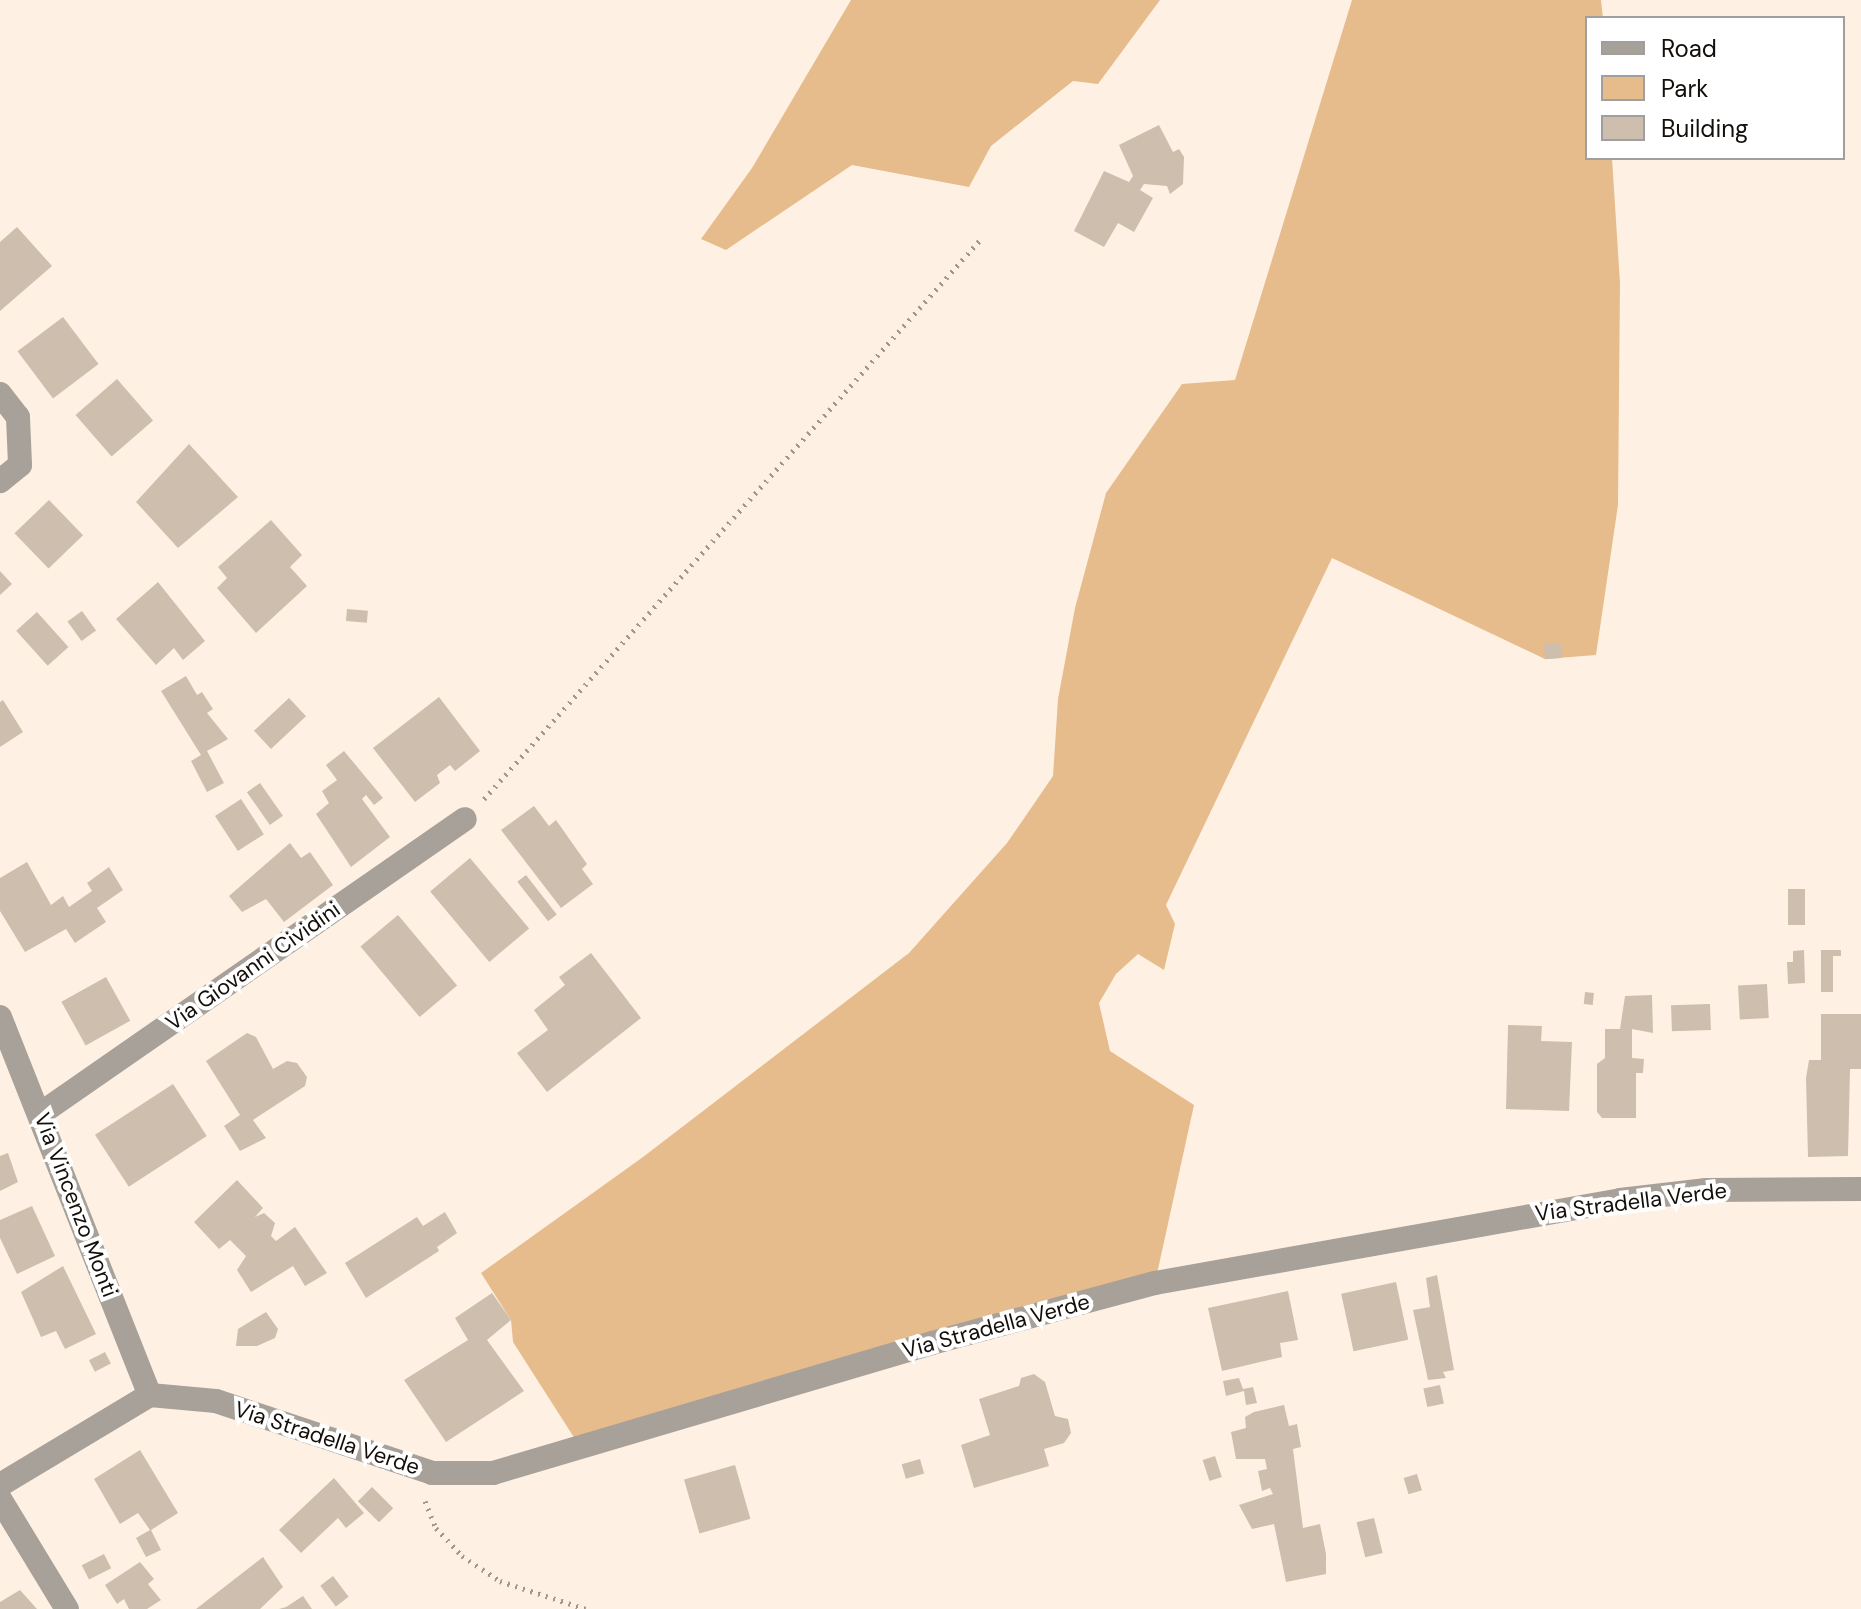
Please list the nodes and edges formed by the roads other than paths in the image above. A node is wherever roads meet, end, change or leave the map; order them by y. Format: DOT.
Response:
graph roads {
  1 [pos="0,394"];
  2 [pos="0,481"];
  3 [pos="465,819"];
  4 [pos="0,1017"];
  5 [pos="40,1114"];
  6 [pos="1861,1189"];
  7 [pos="150,1395"];
  8 [pos="0,1485"];
  9 [pos="0,1499"];
  10 [pos="67,1609"];
  1 -- 2 [label="street"];
  3 -- 5 [label="street, Via Giovanni Cividini"];
  4 -- 5 [label="street, Via Vincenzo Monti"];
  5 -- 7 [label="street, Via Vincenzo Monti"];
  6 -- 7 [label="street, Via Stradella Verde"];
  7 -- 8 [label="street"];
  9 -- 10 [label="street"];
}
